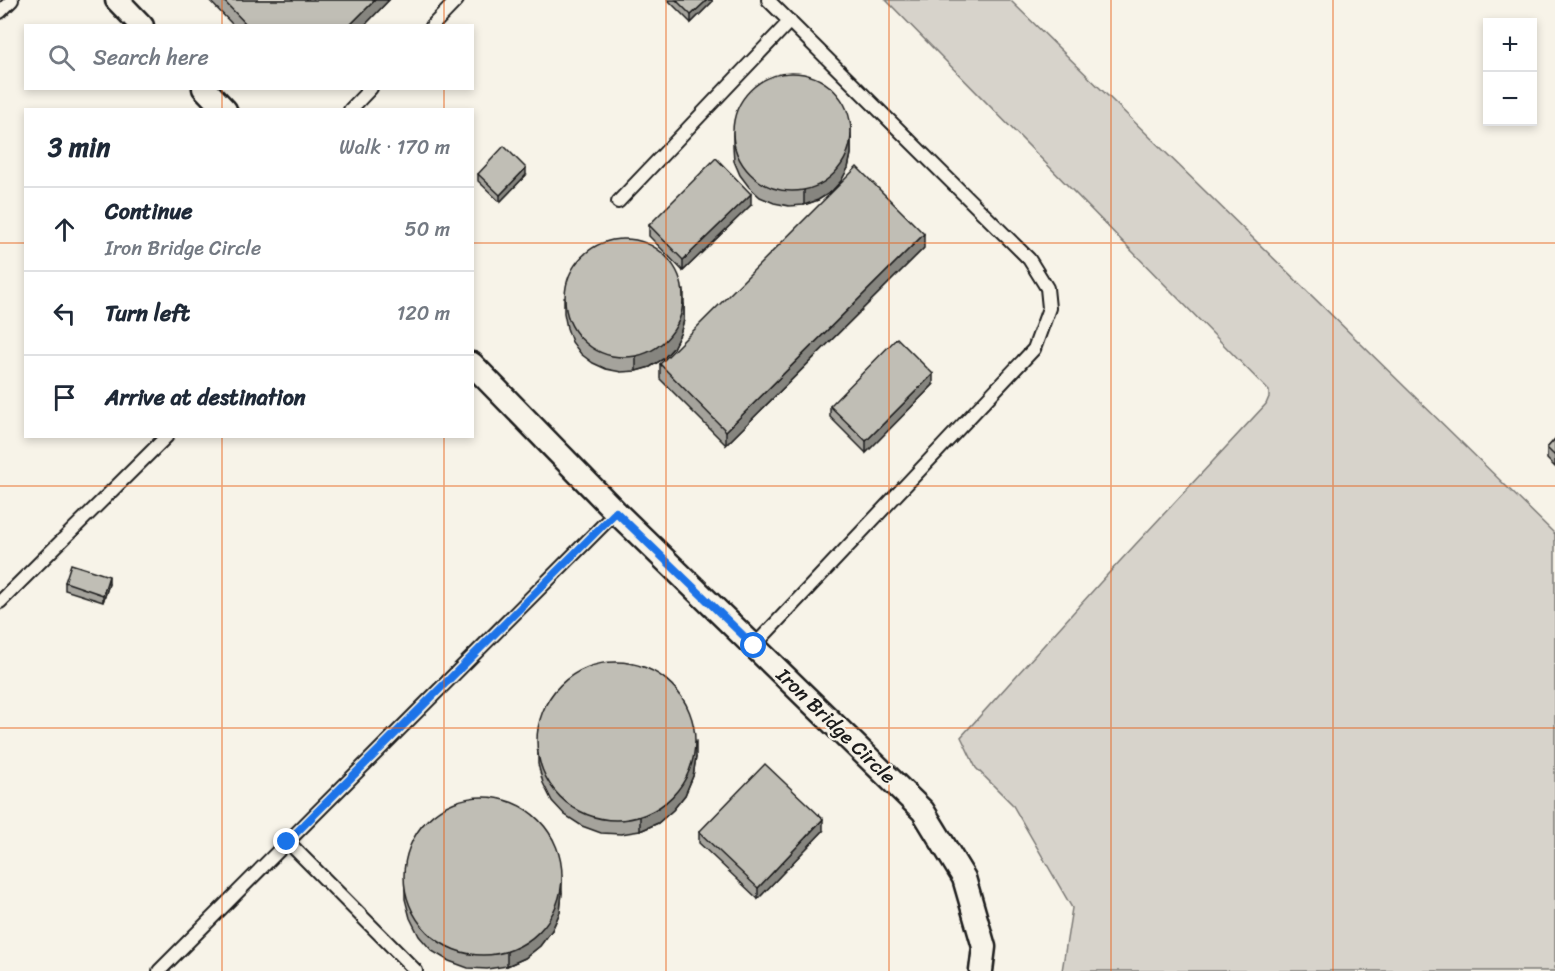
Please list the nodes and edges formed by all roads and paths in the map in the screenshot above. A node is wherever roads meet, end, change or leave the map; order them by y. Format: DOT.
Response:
graph roads {
  1 [pos="12,0"];
  2 [pos="117,0"];
  3 [pos="457,0"];
  4 [pos="768,0"];
  5 [pos="0,12"];
  6 [pos="790,21"];
  7 [pos="140,24"];
  8 [pos="434,24"];
  9 [pos="206,90"];
  10 [pos="369,90"];
  11 [pos="223,108"];
  12 [pos="352,108"];
  13 [pos="618,202"];
  14 [pos="474,366"];
  15 [pos="165,438"];
  16 [pos="616,512"];
  17 [pos="0,602"];
  18 [pos="754,646"];
  19 [pos="287,842"];
  20 [pos="166,969"];
  21 [pos="416,971"];
  22 [pos="981,971"];
  1 -- 5 [label="lane"];
  2 -- 7 [label="street"];
  3 -- 8 [label="lane"];
  4 -- 6 [label="lane"];
  6 -- 13 [label="lane"];
  6 -- 18 [label="lane"];
  9 -- 11 [label="street"];
  10 -- 12 [label="lane"];
  14 -- 16 [label="street, Iron Bridge Circle"];
  15 -- 17 [label="lane"];
  16 -- 18 [label="street, Iron Bridge Circle"];
  16 -- 19 [label="lane"];
  18 -- 22 [label="street, Iron Bridge Circle"];
  19 -- 20 [label="lane"];
  19 -- 21 [label="lane"];
}
